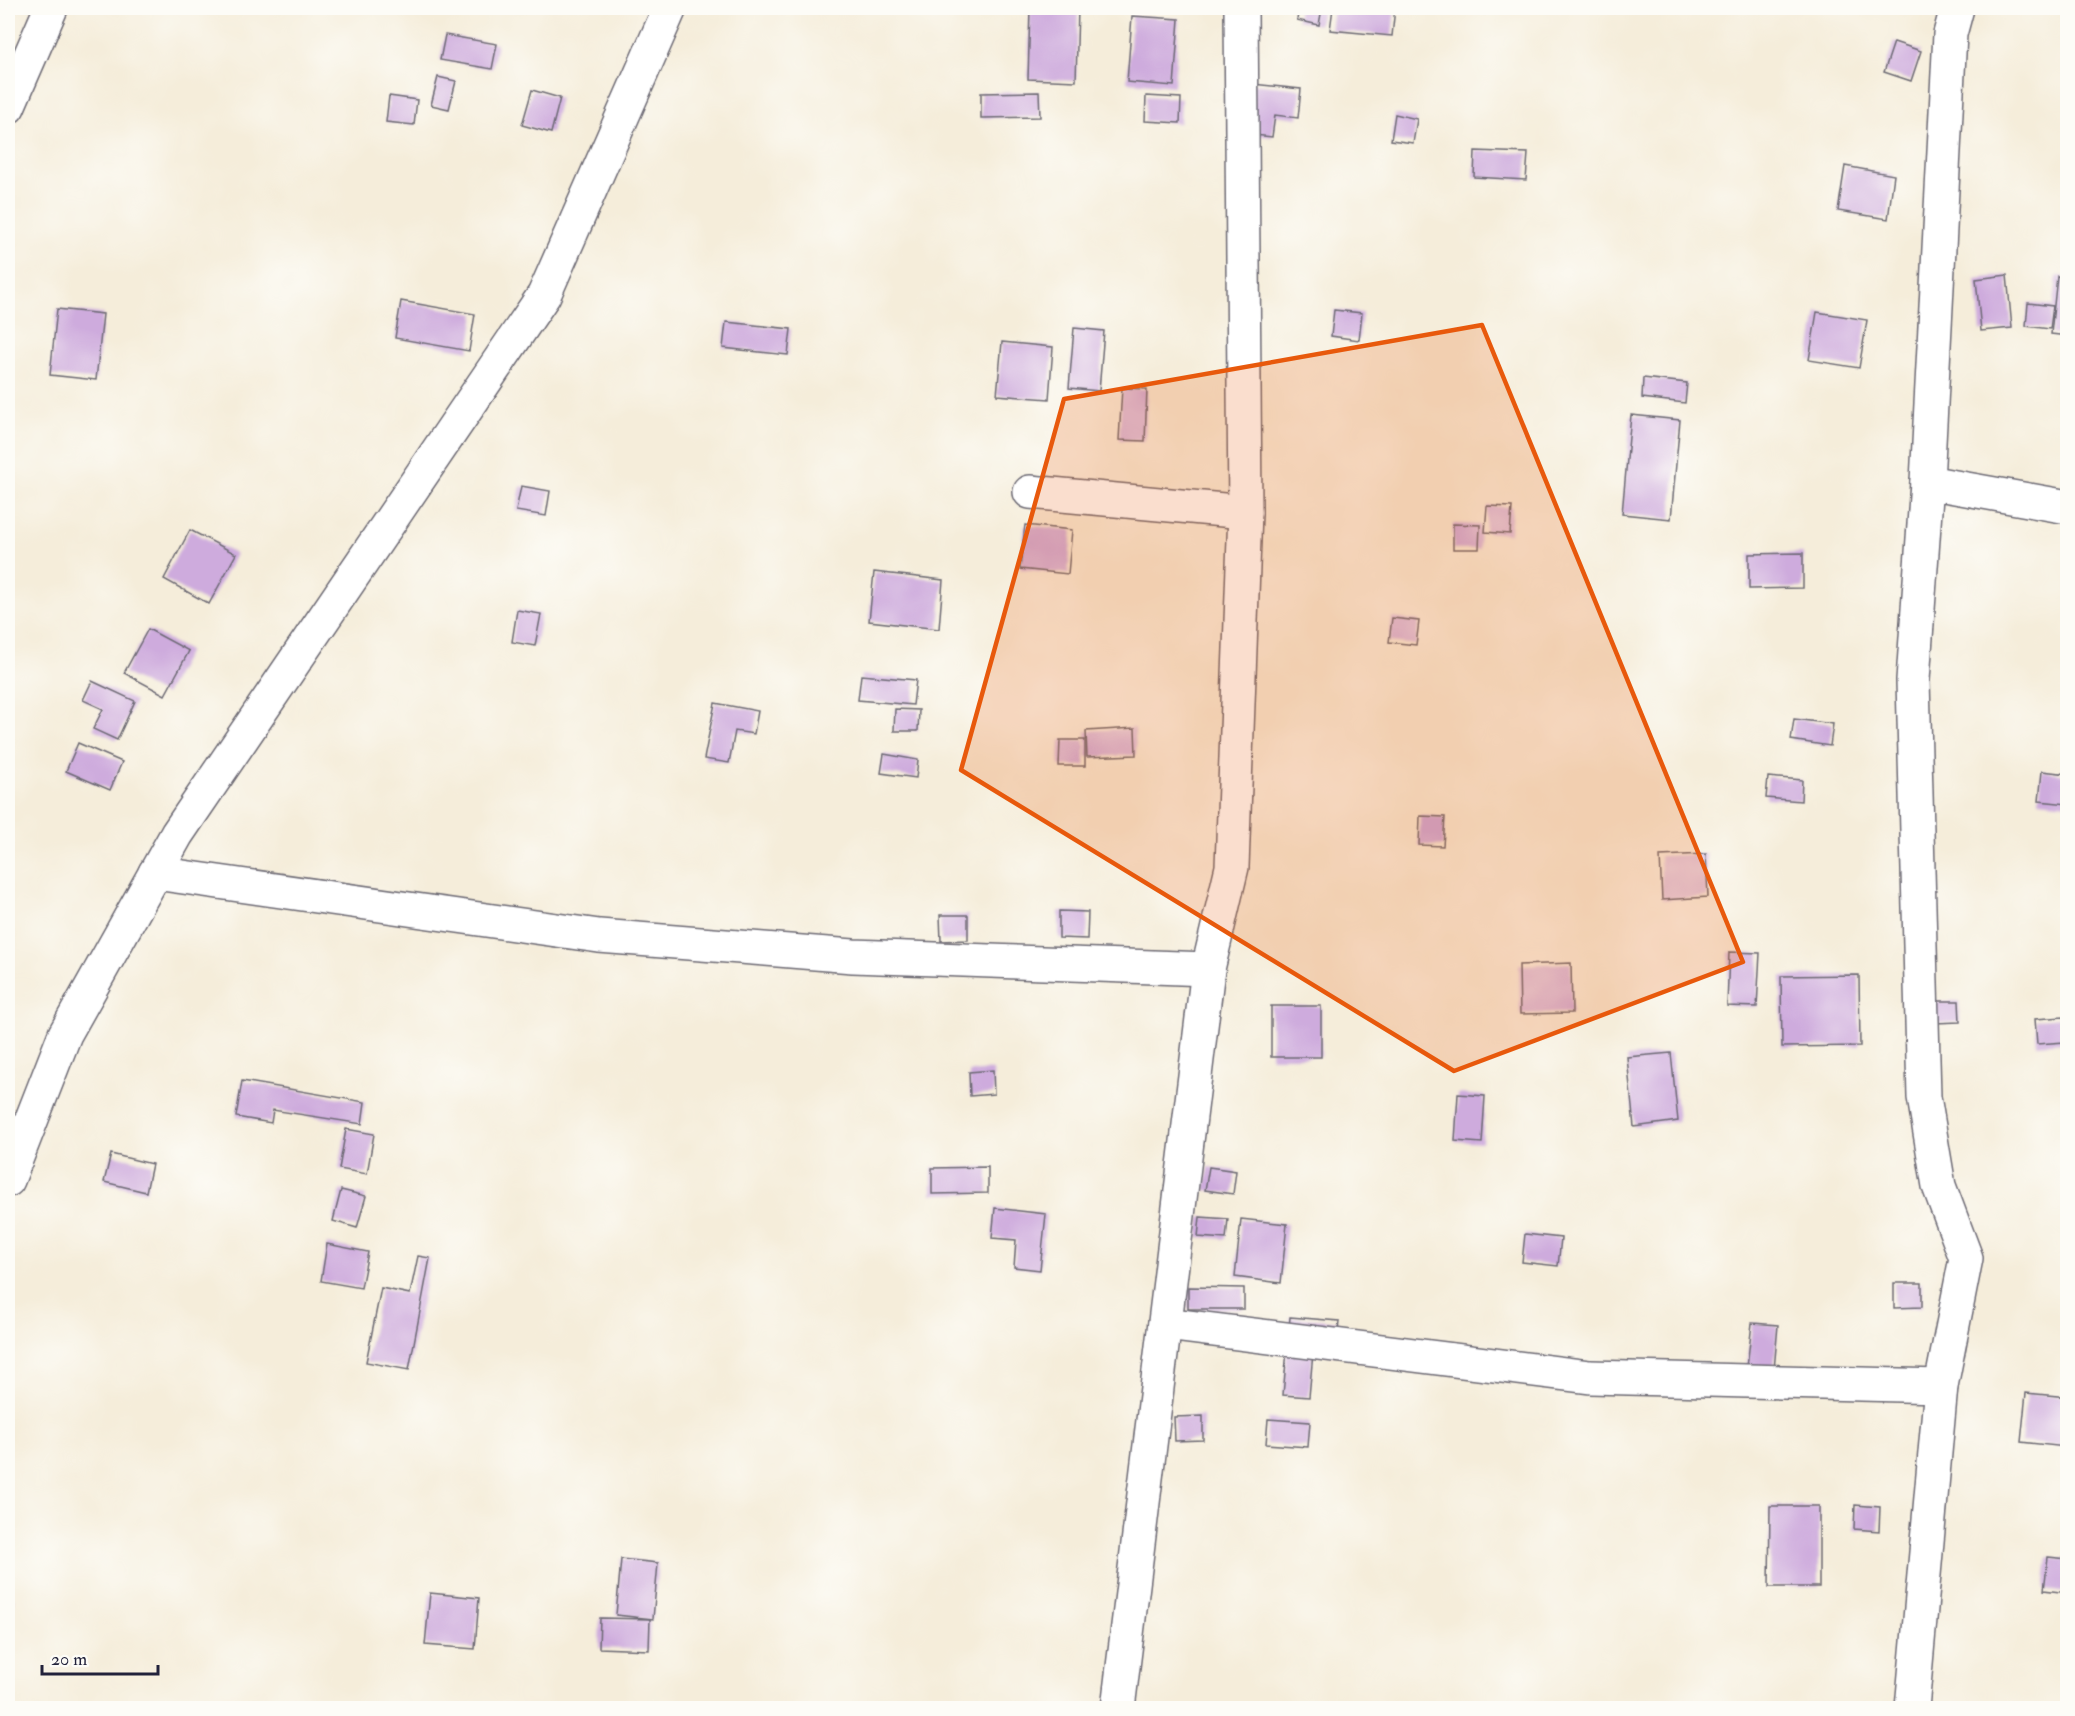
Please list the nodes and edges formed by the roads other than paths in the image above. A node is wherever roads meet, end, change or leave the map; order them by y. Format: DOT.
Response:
graph roads {
  1 [pos="51,8"];
  2 [pos="670,8"];
  3 [pos="1241,8"];
  4 [pos="1957,8"];
  5 [pos="8,107"];
  6 [pos="1927,483"];
  7 [pos="1030,492"];
  8 [pos="2067,507"];
  9 [pos="1245,512"];
  10 [pos="155,873"];
  11 [pos="1208,969"];
  12 [pos="8,1180"];
  13 [pos="1165,1324"];
  14 [pos="1941,1386"];
  15 [pos="1118,1708"];
  16 [pos="1912,1708"];
  1 -- 5 [label="street"];
  2 -- 10 [label="street"];
  3 -- 9 [label="street"];
  4 -- 6 [label="street"];
  6 -- 8 [label="street"];
  6 -- 14 [label="street"];
  7 -- 9 [label="street"];
  9 -- 11 [label="street"];
  10 -- 11 [label="street"];
  10 -- 12 [label="street"];
  11 -- 13 [label="street"];
  13 -- 14 [label="street"];
  13 -- 15 [label="street"];
  14 -- 16 [label="street"];
}
